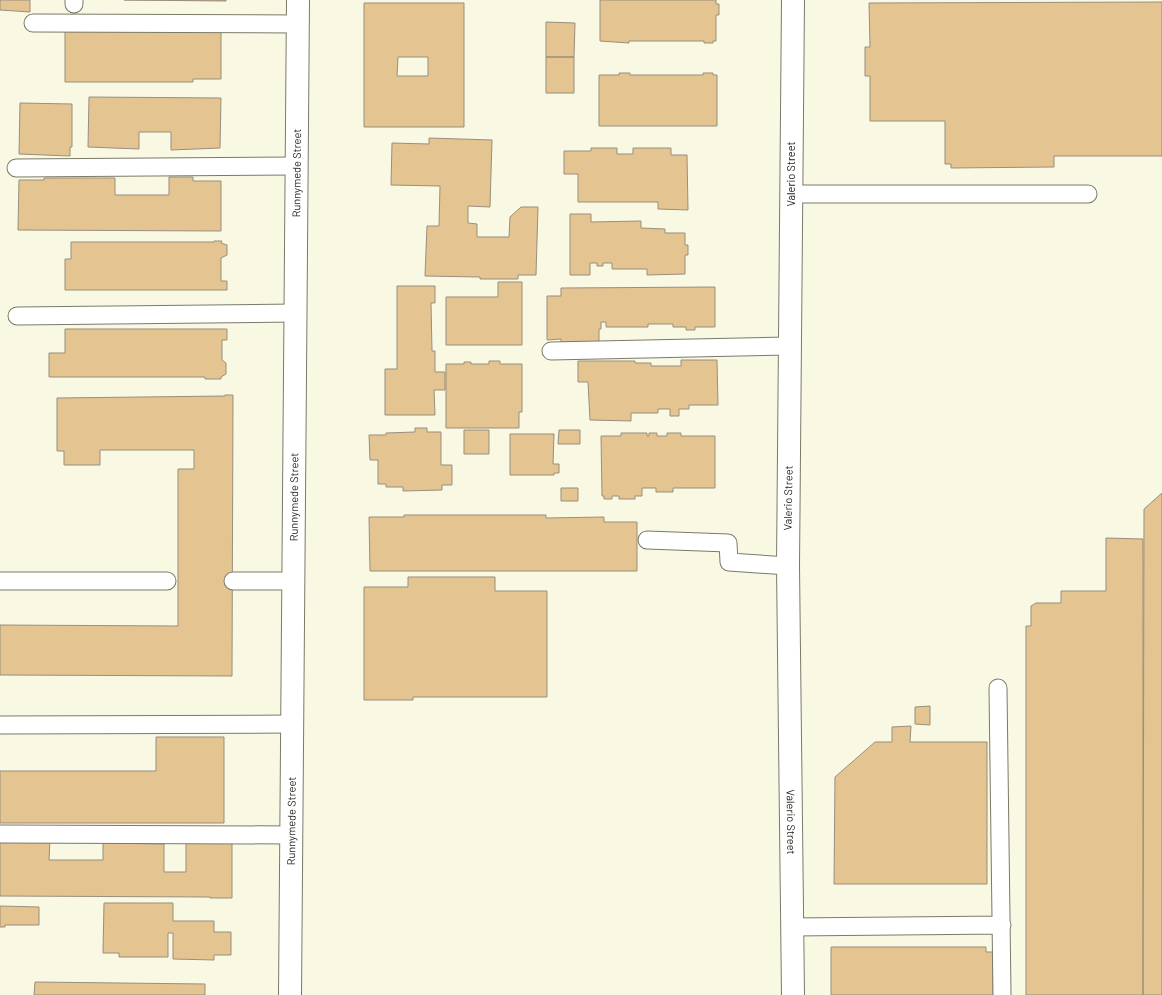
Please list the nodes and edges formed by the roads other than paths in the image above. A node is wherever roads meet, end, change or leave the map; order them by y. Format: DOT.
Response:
graph roads {
  1 [pos="298,0"];
  2 [pos="793,0"];
  3 [pos="33,23"];
  4 [pos="298,24"];
  5 [pos="297,166"];
  6 [pos="16,168"];
  7 [pos="791,194"];
  8 [pos="1088,194"];
  9 [pos="296,313"];
  10 [pos="17,316"];
  11 [pos="790,346"];
  12 [pos="551,351"];
  13 [pos="647,540"];
  14 [pos="788,566"];
  15 [pos="0,581"];
  16 [pos="167,581"];
  17 [pos="233,581"];
  18 [pos="294,581"];
  19 [pos="998,688"];
  20 [pos="293,724"];
  21 [pos="0,726"];
  22 [pos="0,834"];
  23 [pos="292,835"];
  24 [pos="1002,925"];
  25 [pos="792,927"];
  26 [pos="290,995"];
  27 [pos="793,995"];
  28 [pos="1002,995"];
  1 -- 4 [label="street, Runnymede Street"];
  2 -- 7 [label="street, Valerio Street"];
  3 -- 4 [label="lane"];
  4 -- 5 [label="street, Runnymede Street"];
  5 -- 6 [label="lane"];
  5 -- 9 [label="street, Runnymede Street"];
  7 -- 8 [label="lane"];
  7 -- 11 [label="street, Valerio Street"];
  9 -- 10 [label="lane"];
  9 -- 18 [label="street, Runnymede Street"];
  11 -- 12 [label="lane"];
  11 -- 14 [label="street, Valerio Street"];
  13 -- 14 [label="lane"];
  14 -- 25 [label="street, Valerio Street"];
  15 -- 16 [label="lane"];
  17 -- 18 [label="lane"];
  18 -- 20 [label="street, Runnymede Street"];
  19 -- 24 [label="lane"];
  20 -- 21 [label="lane"];
  20 -- 23 [label="street, Runnymede Street"];
  22 -- 23 [label="lane"];
  23 -- 26 [label="street, Runnymede Street"];
  24 -- 25 [label="lane"];
  24 -- 28 [label="lane"];
  25 -- 27 [label="street, Valerio Street"];
}
